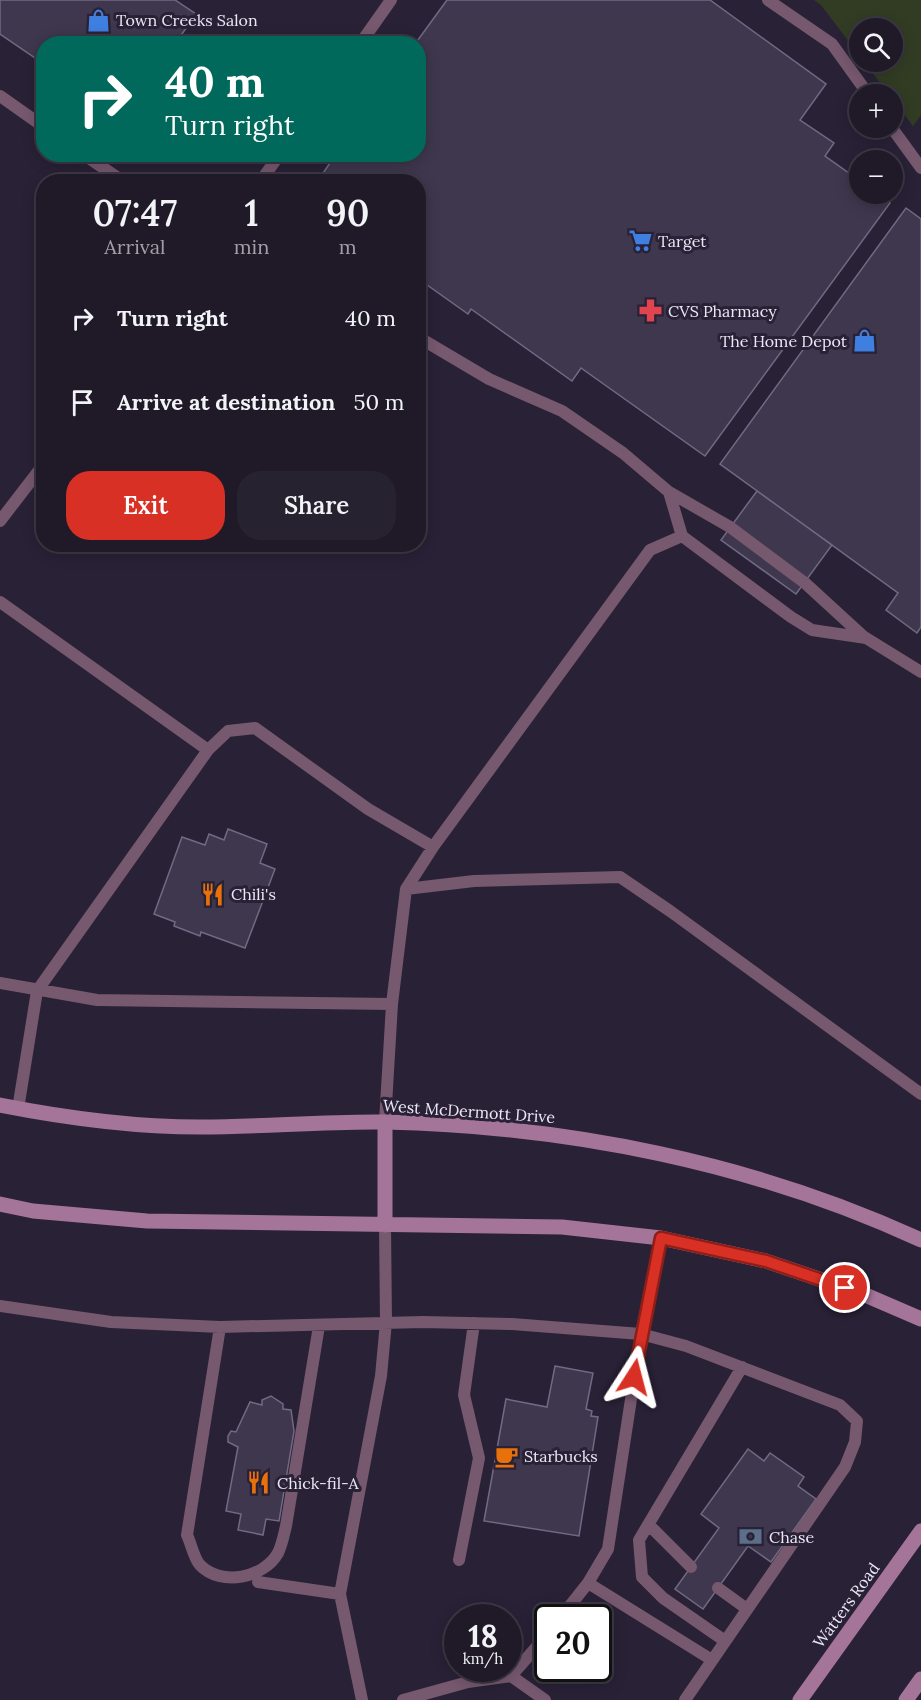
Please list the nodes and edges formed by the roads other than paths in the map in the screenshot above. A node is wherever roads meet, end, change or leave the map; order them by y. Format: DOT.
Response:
graph roads {
  1 [pos="391,0"];
  2 [pos="768,0"];
  3 [pos="366,36"];
  4 [pos="861,84"];
  5 [pos="0,96"];
  6 [pos="36,121"];
  7 [pos="898,138"];
  8 [pos="95,162"];
  9 [pos="921,168"];
  10 [pos="112,174"];
  11 [pos="426,342"];
  12 [pos="36,474"];
  13 [pos="669,492"];
  14 [pos="0,521"];
  15 [pos="682,536"];
  16 [pos="0,602"];
  17 [pos="866,638"];
  18 [pos="921,672"];
  19 [pos="208,750"];
  20 [pos="433,847"];
  21 [pos="406,889"];
  22 [pos="0,983"];
  23 [pos="37,991"];
  24 [pos="392,1004"];
  25 [pos="921,1094"];
  26 [pos="0,1105"];
  27 [pos="18,1108"];
  28 [pos="385,1122"];
  29 [pos="0,1204"];
  30 [pos="385,1225"];
  31 [pos="661,1238"];
  32 [pos="921,1240"];
  33 [pos="0,1306"];
  34 [pos="921,1320"];
  35 [pos="386,1322"];
  36 [pos="474,1323"];
  37 [pos="319,1326"];
  38 [pos="220,1327"];
  39 [pos="641,1334"];
  40 [pos="742,1367"];
  41 [pos="649,1525"];
  42 [pos="921,1531"];
  43 [pos="459,1560"];
  44 [pos="691,1567"];
  45 [pos="258,1582"];
  46 [pos="588,1583"];
  47 [pos="718,1588"];
  48 [pos="340,1594"];
  49 [pos="571,1604"];
  50 [pos="747,1609"];
  51 [pos="726,1641"];
  52 [pos="534,1650"];
  53 [pos="712,1660"];
  54 [pos="522,1664"];
  55 [pos="921,1679"];
  56 [pos="468,1682"];
  57 [pos="519,1682"];
  58 [pos="362,1700"];
  59 [pos="403,1700"];
  60 [pos="544,1700"];
  61 [pos="685,1700"];
  62 [pos="800,1700"];
  63 [pos="906,1700"];
  1 -- 3 [label="lane"];
  2 -- 4 [label="lane"];
  5 -- 6 [label="lane"];
  7 -- 9 [label="lane"];
  8 -- 10 [label="lane"];
  11 -- 13 [label="lane"];
  12 -- 14 [label="lane"];
  13 -- 15 [label="lane"];
  13 -- 17 [label="lane"];
  15 -- 17 [label="lane"];
  15 -- 20 [label="lane"];
  16 -- 19 [label="lane"];
  17 -- 18 [label="lane"];
  19 -- 20 [label="lane"];
  19 -- 23 [label="lane"];
  20 -- 21 [label="lane"];
  21 -- 24 [label="lane"];
  21 -- 25 [label="lane"];
  22 -- 23 [label="lane"];
  23 -- 24 [label="lane"];
  23 -- 27 [label="lane"];
  24 -- 28 [label="lane"];
  26 -- 27 [label="main road, West McDermott Drive"];
  27 -- 28 [label="main road, West McDermott Drive"];
  28 -- 30 [label="main road"];
  28 -- 32 [label="main road, West McDermott Drive"];
  29 -- 30 [label="main road"];
  30 -- 31 [label="main road"];
  30 -- 35 [label="lane"];
  31 -- 34 [label="main road"];
  31 -- 39 [label="lane"];
  33 -- 38 [label="lane"];
  35 -- 36 [label="lane"];
  35 -- 37 [label="lane"];
  35 -- 48 [label="lane"];
  36 -- 39 [label="lane"];
  36 -- 43 [label="lane"];
  37 -- 38 [label="lane"];
  37 -- 38 [label="lane"];
  39 -- 40 [label="lane"];
  39 -- 46 [label="lane"];
  40 -- 41 [label="lane"];
  40 -- 50 [label="lane"];
  41 -- 44 [label="lane"];
  41 -- 51 [label="lane"];
  42 -- 62 [label="main road, Watters Road"];
  45 -- 48 [label="lane"];
  46 -- 49 [label="lane"];
  46 -- 53 [label="lane"];
  47 -- 50 [label="lane"];
  48 -- 58 [label="lane"];
  50 -- 51 [label="lane"];
  51 -- 53 [label="lane"];
  52 -- 54 [label="lane"];
  53 -- 61 [label="lane"];
  55 -- 63 [label="main road"];
  56 -- 59 [label="lane"];
  57 -- 60 [label="lane"];
}
